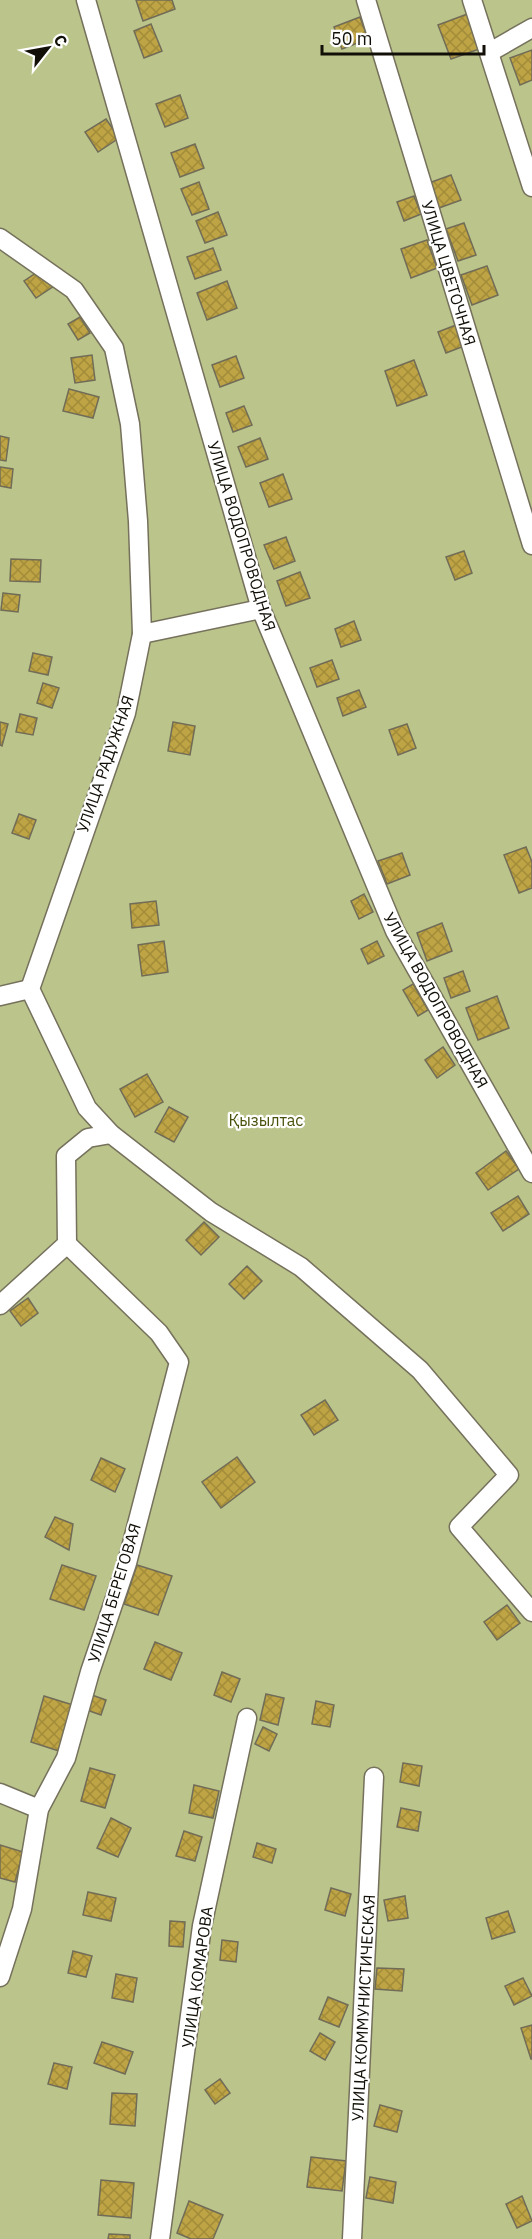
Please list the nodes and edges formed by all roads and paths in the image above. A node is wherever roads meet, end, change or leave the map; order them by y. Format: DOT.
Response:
graph roads {
  1 [pos="86,0"];
  2 [pos="366,0"];
  3 [pos="472,0"];
  4 [pos="532,28"];
  5 [pos="490,52"];
  6 [pos="532,188"];
  7 [pos="0,238"];
  8 [pos="532,545"];
  9 [pos="261,609"];
  10 [pos="142,634"];
  11 [pos="30,989"];
  12 [pos="0,996"];
  13 [pos="111,1134"];
  14 [pos="532,1173"];
  15 [pos="67,1244"];
  16 [pos="0,1305"];
  17 [pos="532,1612"];
  18 [pos="247,1718"];
  19 [pos="374,1777"];
  20 [pos="0,1793"];
  21 [pos="39,1809"];
  22 [pos="0,1977"];
  23 [pos="160,2239"];
  24 [pos="352,2239"];
  1 -- 9 [label="street, УЛИЦА ВОДОПРОВОДНАЯ"];
  2 -- 8 [label="street, УЛИЦА ЦВЕТОЧНАЯ"];
  3 -- 5 [label="street"];
  4 -- 5 [label="street"];
  5 -- 6 [label="street"];
  7 -- 10 [label="street, УЛИЦА РАДУЖНАЯ"];
  9 -- 10 [label="street"];
  9 -- 14 [label="street, УЛИЦА ВОДОПРОВОДНАЯ"];
  10 -- 11 [label="street, УЛИЦА РАДУЖНАЯ"];
  11 -- 12 [label="street"];
  11 -- 13 [label="street"];
  13 -- 15 [label="street"];
  13 -- 17 [label="street"];
  15 -- 16 [label="street"];
  15 -- 21 [label="street, УЛИЦА БЕРЕГОВАЯ"];
  18 -- 23 [label="street, УЛИЦА КОМАРОВА"];
  19 -- 24 [label="street, УЛИЦА КОММУНИСТИЧЕСКАЯ"];
  20 -- 21 [label="street"];
  21 -- 22 [label="street, УЛИЦА БЕРЕГОВАЯ"];
}
